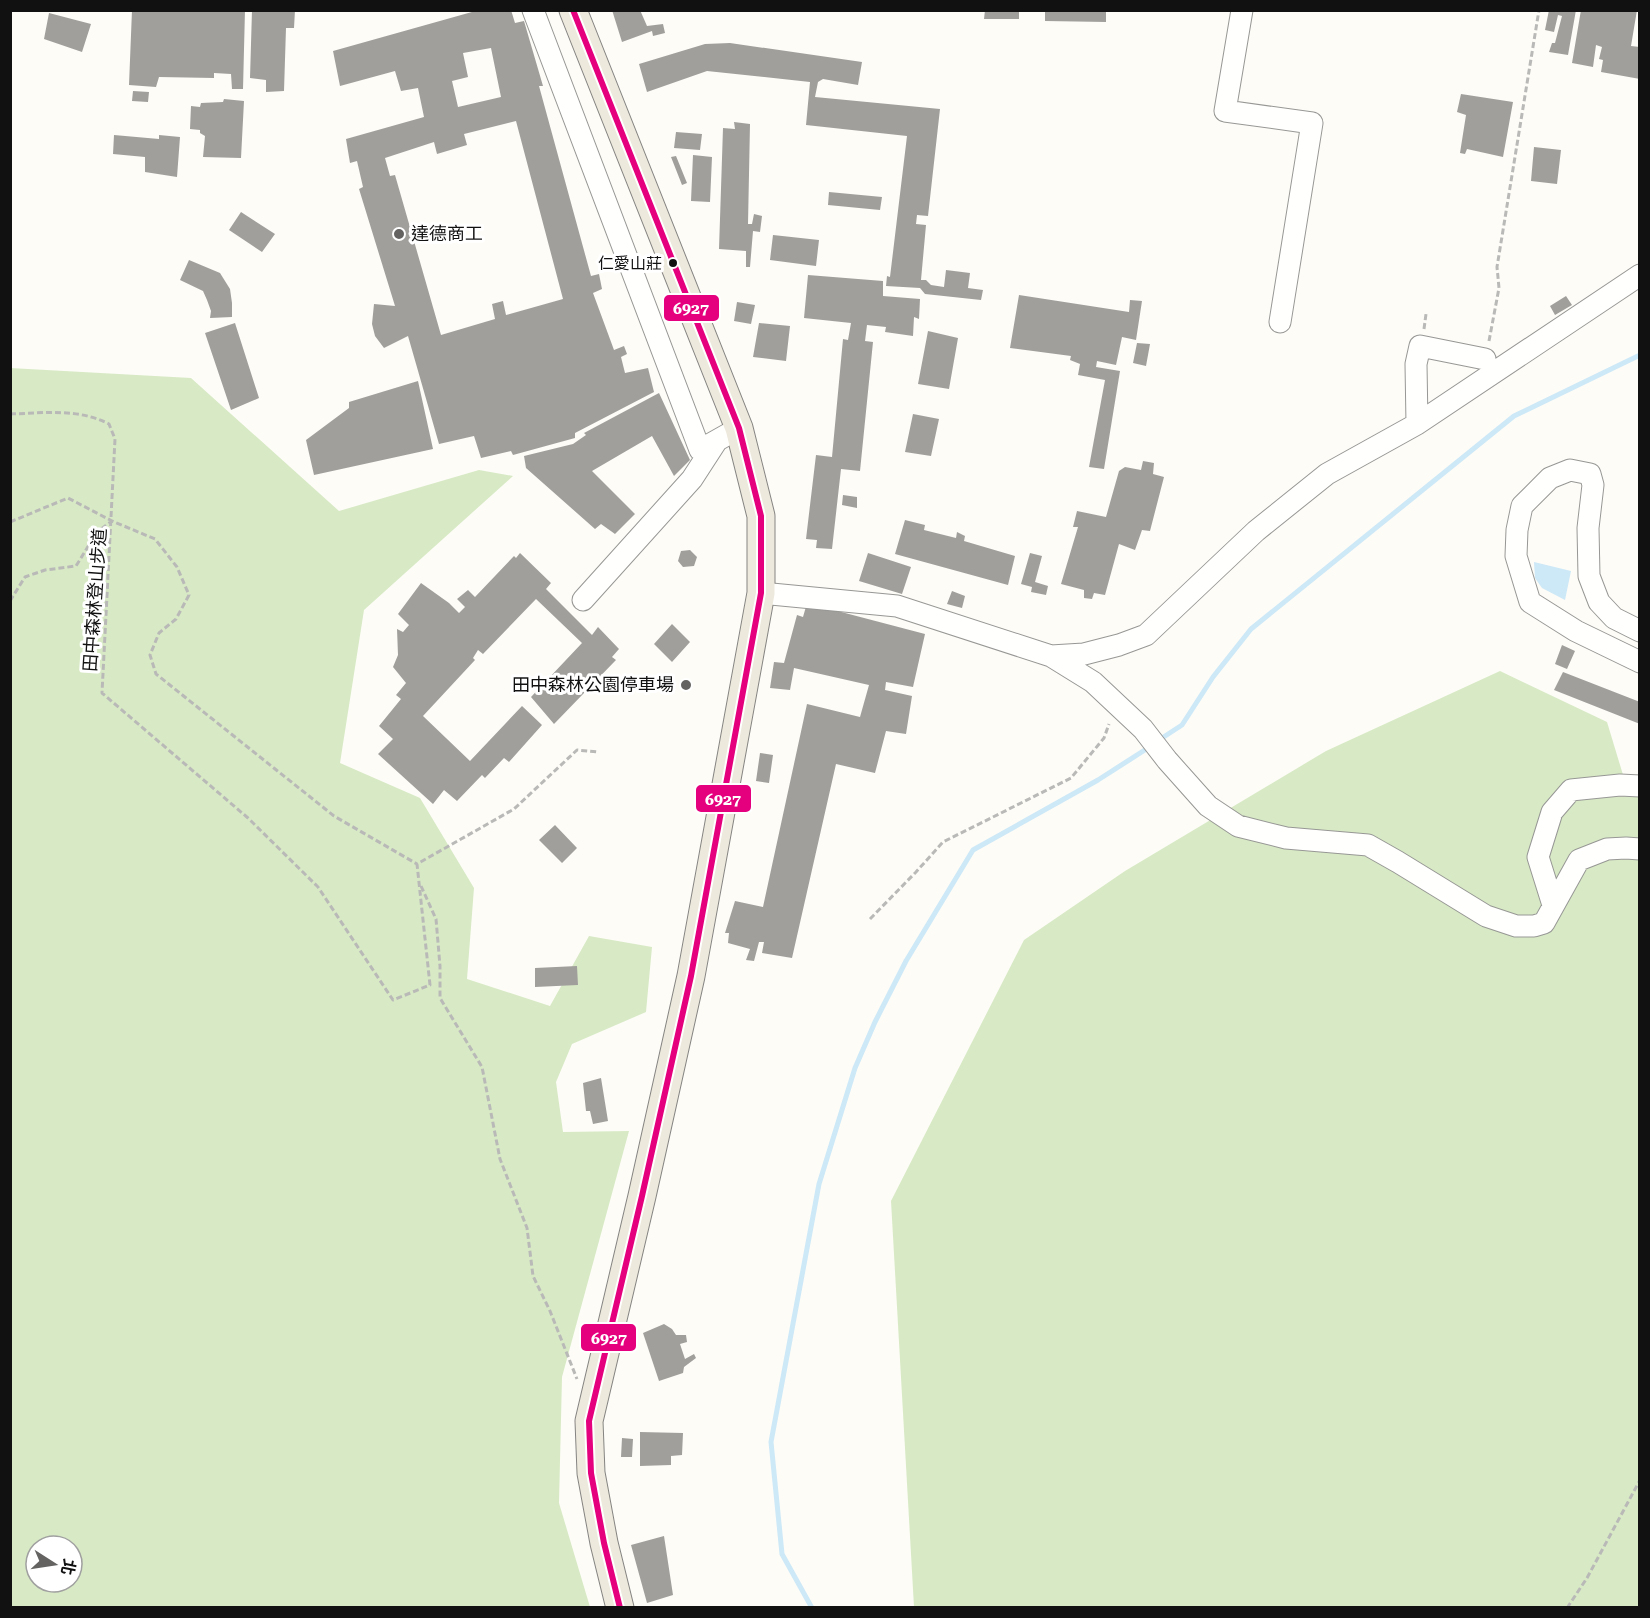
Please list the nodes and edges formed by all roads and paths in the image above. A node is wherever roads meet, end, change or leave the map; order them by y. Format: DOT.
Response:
graph roads {
  1 [pos="533,10"];
  2 [pos="573,10"];
  3 [pos="1242,10"];
  4 [pos="1539,10"];
  5 [pos="1640,275"];
  6 [pos="1280,322"];
  7 [pos="1485,359"];
  8 [pos="10,414"];
  9 [pos="1417,424"];
  10 [pos="728,434"];
  11 [pos="112,521"];
  12 [pos="10,522"];
  13 [pos="761,593"];
  14 [pos="583,600"];
  15 [pos="10,601"];
  16 [pos="1640,631"];
  17 [pos="1051,656"];
  18 [pos="1640,662"];
  19 [pos="1115,702"];
  20 [pos="599,752"];
  21 [pos="1640,786"];
  22 [pos="1640,849"];
  23 [pos="417,864"];
  24 [pos="419,881"];
  25 [pos="1553,905"];
  26 [pos="870,919"];
  27 [pos="578,1382"];
  28 [pos="1640,1480"];
  29 [pos="621,1608"];
  30 [pos="1567,1608"];
  1 -- 10 [label="street"];
  2 -- 10 [label="main road"];
  3 -- 6 [label="street"];
  4 -- 7 [label="path"];
  5 -- 9 [label="street"];
  7 -- 9 [label="street"];
  8 -- 11 [label="path"];
  9 -- 17 [label="street"];
  10 -- 13 [label="main road"];
  10 -- 14 [label="street"];
  11 -- 12 [label="path"];
  11 -- 15 [label="path"];
  11 -- 23 [label="path, 田中森林登山步道"];
  11 -- 24 [label="path, 田中森林登山步道"];
  13 -- 17 [label="street"];
  13 -- 29 [label="main road"];
  16 -- 18 [label="street"];
  17 -- 19 [label="street"];
  19 -- 25 [label="street"];
  19 -- 26 [label="path"];
  20 -- 23 [label="path"];
  21 -- 25 [label="street"];
  22 -- 25 [label="street"];
  23 -- 24 [label="path, 田中森林登山步道"];
  24 -- 27 [label="path"];
  28 -- 30 [label="path"];
}
